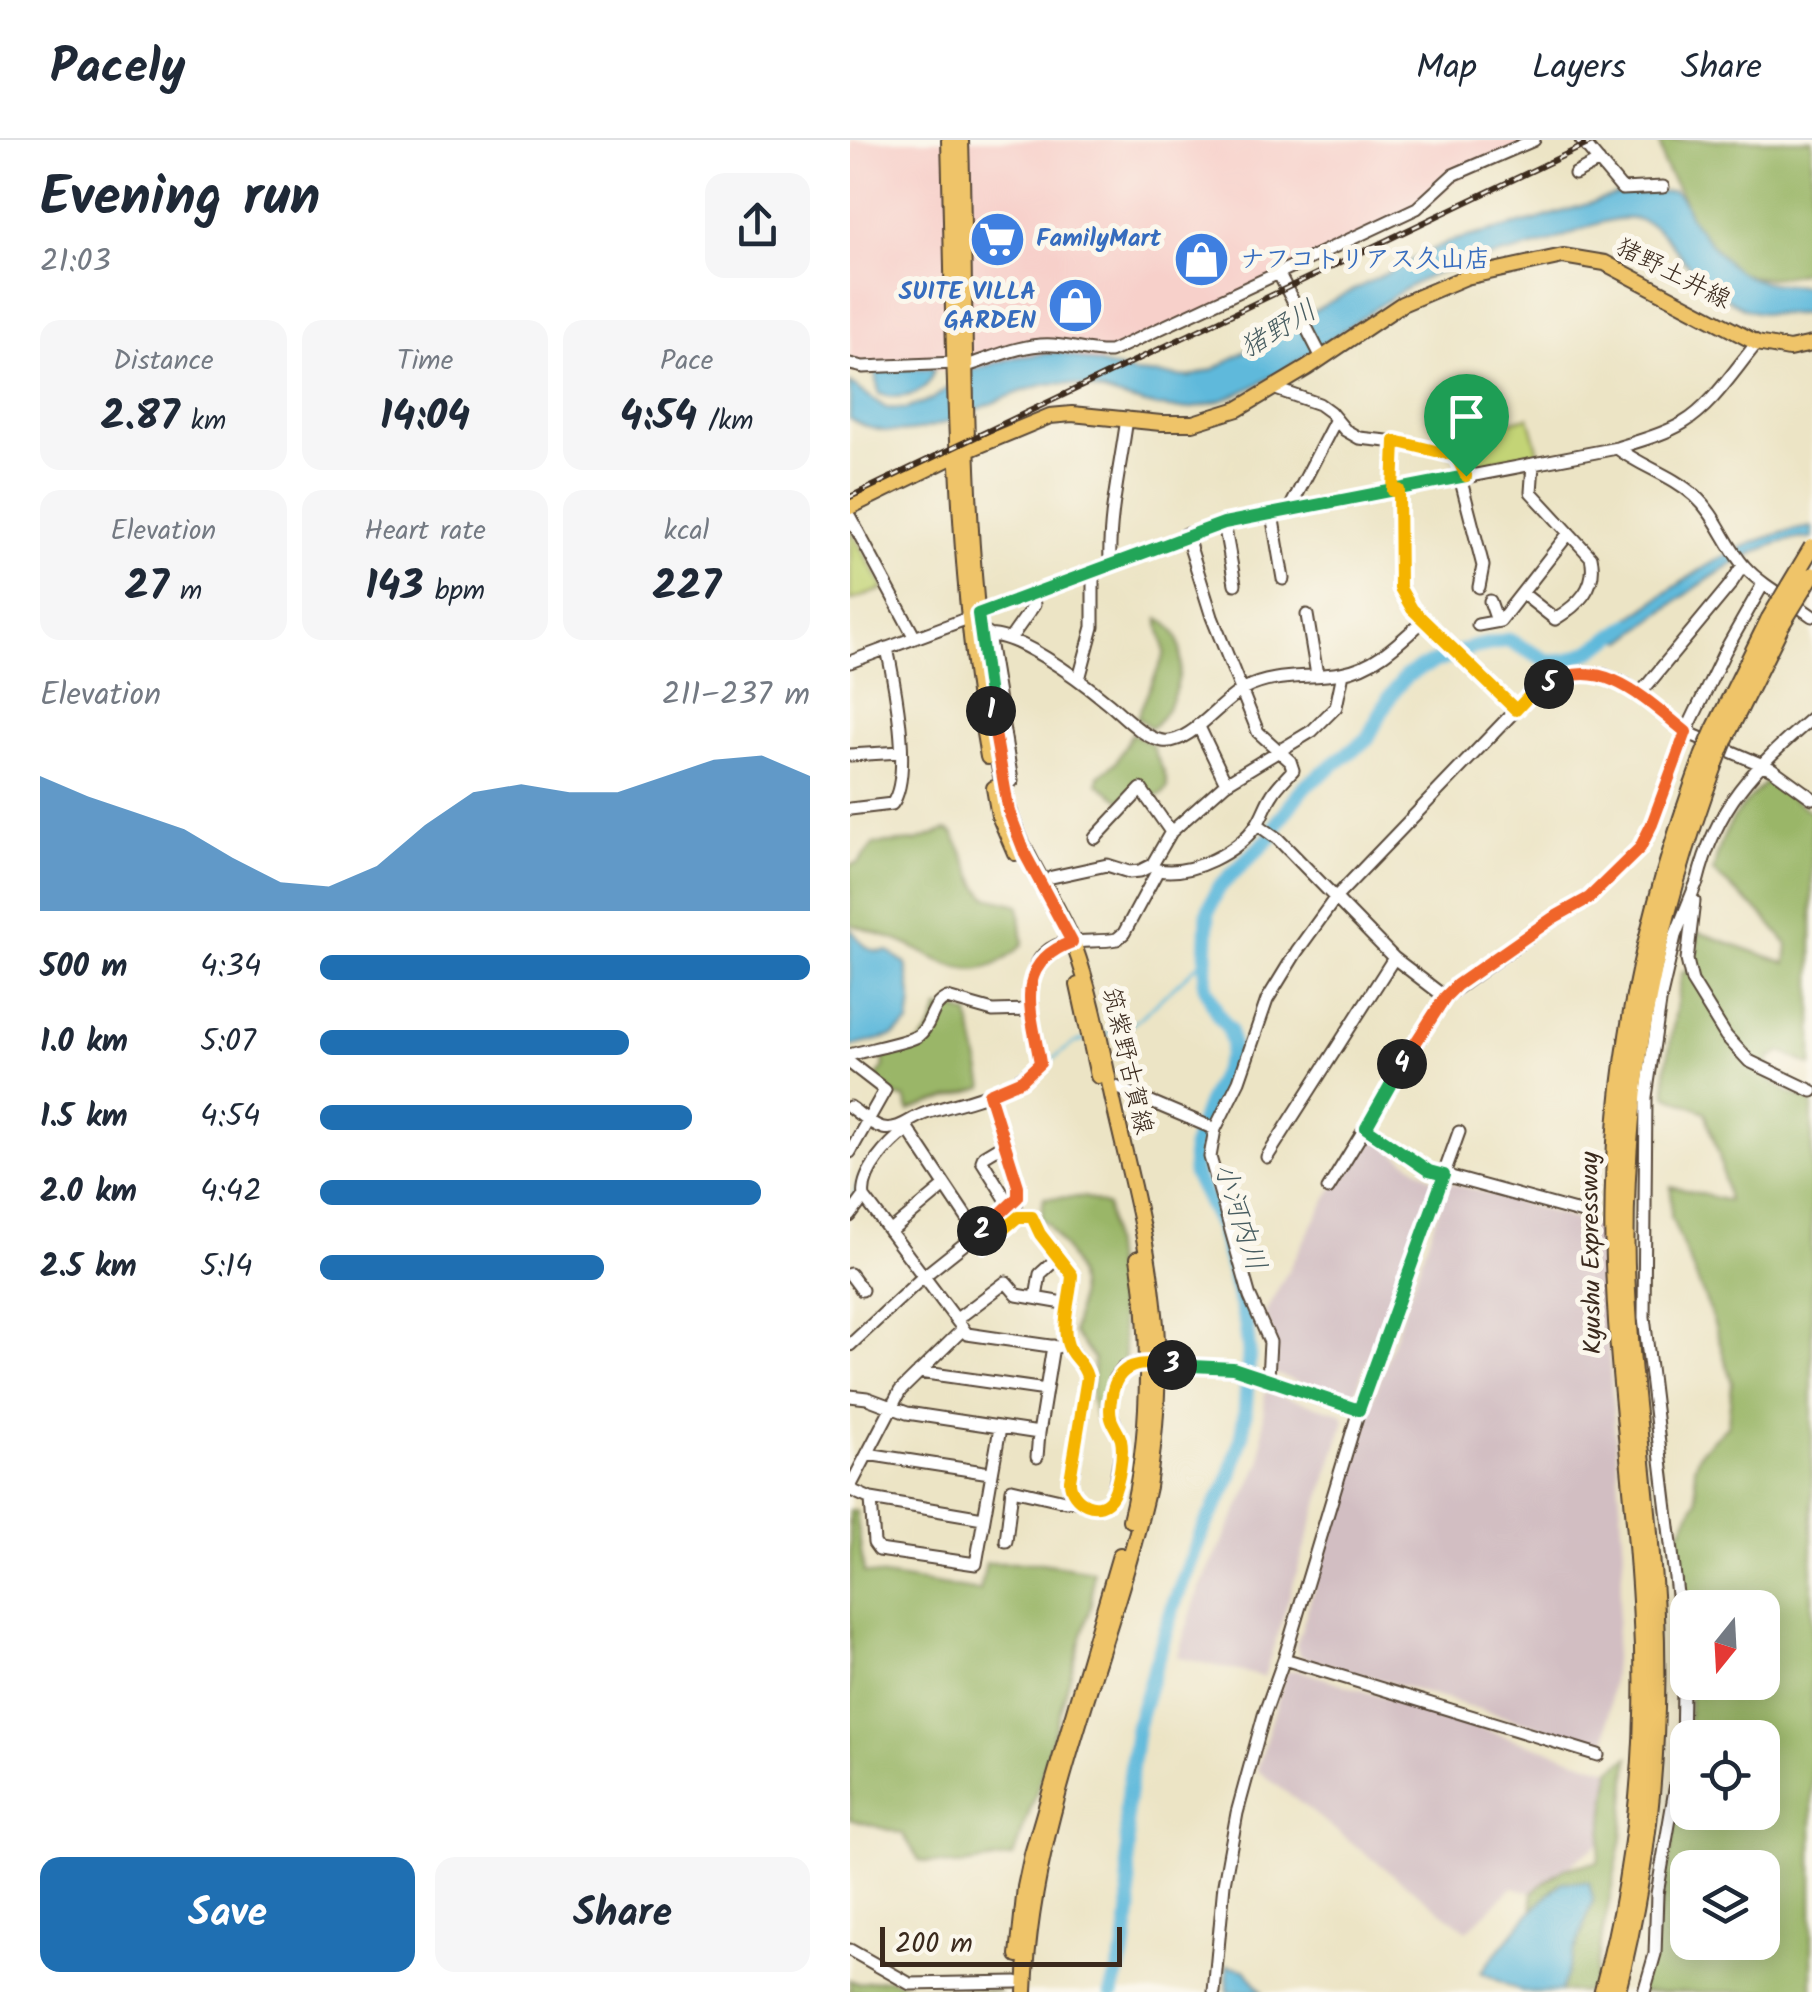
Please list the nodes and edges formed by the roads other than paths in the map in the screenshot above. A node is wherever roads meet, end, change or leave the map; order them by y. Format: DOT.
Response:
graph roads {
  1 [pos="949,140"];
  2 [pos="961,140"];
  3 [pos="1534,140"];
  4 [pos="1581,140"];
  5 [pos="1599,161"];
  6 [pos="1575,174"];
  7 [pos="1663,187"];
  8 [pos="1278,272"];
  9 [pos="1757,343"];
  10 [pos="1812,344"];
  11 [pos="1320,353"];
  12 [pos="850,364"];
  13 [pos="961,371"];
  14 [pos="1273,388"];
  15 [pos="1127,418"];
  16 [pos="1336,419"];
  17 [pos="1395,441"];
  18 [pos="1616,448"];
  19 [pos="962,453"];
  20 [pos="1533,464"];
  21 [pos="1463,477"];
  22 [pos="1396,490"];
  23 [pos="850,507"];
  24 [pos="1289,510"];
  25 [pos="1272,514"];
  26 [pos="850,517"];
  27 [pos="1224,523"];
  28 [pos="1569,532"];
  29 [pos="1186,534"];
  30 [pos="1812,547"];
  31 [pos="1110,563"];
  32 [pos="1743,565"];
  33 [pos="1094,570"];
  34 [pos="1812,574"];
  35 [pos="1283,579"];
  36 [pos="1235,584"];
  37 [pos="1763,584"];
  38 [pos="1479,587"];
  39 [pos="1522,593"];
  40 [pos="1032,594"];
  41 [pos="1490,602"];
  42 [pos="1307,615"];
  43 [pos="973,616"];
  44 [pos="1812,616"];
  45 [pos="1424,620"];
  46 [pos="1497,621"];
  47 [pos="1776,621"];
  48 [pos="1478,625"];
  49 [pos="985,635"];
  50 [pos="915,638"];
  51 [pos="1010,640"];
  52 [pos="887,648"];
  53 [pos="850,662"];
  54 [pos="1343,673"];
  55 [pos="1316,675"];
  56 [pos="1078,679"];
  57 [pos="1243,690"];
  58 [pos="1639,695"];
  59 [pos="1516,710"];
  60 [pos="1812,718"];
  61 [pos="1198,725"];
  62 [pos="1686,732"];
  63 [pos="900,752"];
  64 [pos="1279,752"];
  65 [pos="850,755"];
  66 [pos="1709,759"];
  67 [pos="1759,764"];
  68 [pos="1226,783"];
  69 [pos="1812,798"];
  70 [pos="850,809"];
  71 [pos="1259,825"];
  72 [pos="1172,832"];
  73 [pos="1096,838"];
  74 [pos="1155,868"];
  75 [pos="1052,876"];
  76 [pos="1698,879"];
  77 [pos="1336,896"];
  78 [pos="1068,943"];
  79 [pos="1394,958"];
  80 [pos="1445,997"];
  81 [pos="1031,1010"];
  82 [pos="850,1054"];
  83 [pos="850,1063"];
  84 [pos="1110,1087"];
  85 [pos="1812,1091"];
  86 [pos="989,1094"];
  87 [pos="850,1107"];
  88 [pos="869,1120"];
  89 [pos="906,1127"];
  90 [pos="1212,1128"];
  91 [pos="1366,1128"];
  92 [pos="1460,1132"];
  93 [pos="1004,1144"];
  94 [pos="850,1152"];
  95 [pos="1267,1156"];
  96 [pos="1444,1175"];
  97 [pos="946,1186"];
  98 [pos="1328,1189"];
  99 [pos="864,1197"];
  100 [pos="1012,1207"];
  101 [pos="1590,1215"];
  102 [pos="850,1216"];
  103 [pos="890,1232"];
  104 [pos="977,1234"];
  105 [pos="1052,1264"];
  106 [pos="850,1274"];
  107 [pos="924,1276"];
  108 [pos="862,1290"];
  109 [pos="1036,1298"];
  110 [pos="1069,1304"];
  111 [pos="960,1324"];
  112 [pos="850,1345"];
  113 [pos="1053,1346"];
  114 [pos="1070,1350"];
  115 [pos="1151,1363"];
  116 [pos="920,1372"];
  117 [pos="1264,1377"];
  118 [pos="1046,1390"];
  119 [pos="850,1396"];
  120 [pos="891,1407"];
  121 [pos="1359,1410"];
  122 [pos="1000,1428"];
  123 [pos="1040,1433"];
  124 [pos="867,1454"];
  125 [pos="1037,1457"];
  126 [pos="990,1473"];
  127 [pos="871,1499"];
  128 [pos="1077,1500"];
  129 [pos="984,1518"];
  130 [pos="1006,1541"];
  131 [pos="1284,1660"];
  132 [pos="1598,1755"];
  133 [pos="850,1950"];
  134 [pos="1019,1989"];
  135 [pos="1214,1992"];
  136 [pos="1602,1992"];
  137 [pos="1617,1992"];
  138 [pos="1644,1992"];
  1 -- 13 [label="main road, 筑紫野古賀線"];
  2 -- 13 [label="main road, 筑紫野古賀線"];
  3 -- 8 [label="street"];
  4 -- 5 [label="street"];
  5 -- 6 [label="street"];
  5 -- 7 [label="street"];
  8 -- 11 [label="street"];
  8 -- 13 [label="street"];
  9 -- 10 [label="main road, 猪野土井線"];
  9 -- 11 [label="main road, 猪野土井線"];
  9 -- 18 [label="street"];
  11 -- 14 [label="main road, 猪野土井線"];
  12 -- 13 [label="street"];
  13 -- 19 [label="main road, 筑紫野古賀線"];
  14 -- 15 [label="main road, 猪野土井線"];
  14 -- 16 [label="street"];
  15 -- 19 [label="main road, 猪野土井線"];
  15 -- 31 [label="street"];
  16 -- 17 [label="street"];
  16 -- 24 [label="street"];
  17 -- 21 [label="street"];
  17 -- 22 [label="street"];
  18 -- 20 [label="street"];
  18 -- 32 [label="street"];
  19 -- 23 [label="main road, 猪野土井線"];
  19 -- 43 [label="main road, 筑紫野古賀線"];
  20 -- 21 [label="street"];
  20 -- 28 [label="street"];
  21 -- 22 [label="street"];
  21 -- 38 [label="street"];
  22 -- 24 [label="street"];
  22 -- 45 [label="street"];
  24 -- 25 [label="street"];
  25 -- 27 [label="street"];
  25 -- 35 [label="street"];
  26 -- 50 [label="street"];
  27 -- 29 [label="street"];
  27 -- 36 [label="street"];
  28 -- 39 [label="street"];
  28 -- 39 [label="street"];
  29 -- 31 [label="street"];
  29 -- 57 [label="street"];
  30 -- 47 [label="highway, Kyushu Expressway, bridge"];
  31 -- 33 [label="street"];
  32 -- 37 [label="street"];
  32 -- 58 [label="street"];
  33 -- 40 [label="street"];
  33 -- 56 [label="street"];
  34 -- 47 [label="highway, Kyushu Expressway, bridge"];
  37 -- 44 [label="street"];
  37 -- 62 [label="street"];
  39 -- 46 [label="street"];
  40 -- 43 [label="street"];
  40 -- 51 [label="street"];
  41 -- 46 [label="street"];
  42 -- 55 [label="street"];
  43 -- 49 [label="main road, 筑紫野古賀線"];
  43 -- 50 [label="street"];
  43 -- 78 [label="main road, 筑紫野古賀線"];
  45 -- 54 [label="street"];
  45 -- 59 [label="street"];
  46 -- 48 [label="street"];
  47 -- 66 [label="highway, Kyushu Expressway, bridge"];
  49 -- 51 [label="street"];
  49 -- 78 [label="main road, 筑紫野古賀線"];
  50 -- 52 [label="street"];
  51 -- 56 [label="street"];
  52 -- 53 [label="street"];
  52 -- 63 [label="street"];
  54 -- 55 [label="street"];
  54 -- 64 [label="street"];
  55 -- 57 [label="street"];
  56 -- 61 [label="street"];
  57 -- 61 [label="street"];
  57 -- 64 [label="street"];
  58 -- 59 [label="street"];
  58 -- 62 [label="street"];
  59 -- 77 [label="street"];
  60 -- 67 [label="street"];
  61 -- 68 [label="street"];
  62 -- 67 [label="street"];
  62 -- 80 [label="street"];
  63 -- 65 [label="street"];
  63 -- 70 [label="street"];
  64 -- 68 [label="street"];
  64 -- 71 [label="street"];
  66 -- 136 [label="highway, Kyushu Expressway"];
  66 -- 137 [label="highway, Kyushu Expressway"];
  67 -- 69 [label="street"];
  67 -- 76 [label="street"];
  68 -- 72 [label="street"];
  71 -- 74 [label="street"];
  71 -- 77 [label="street"];
  72 -- 73 [label="street"];
  72 -- 74 [label="street"];
  74 -- 75 [label="street"];
  74 -- 78 [label="street"];
  76 -- 85 [label="street"];
  76 -- 138 [label="street"];
  77 -- 79 [label="street"];
  77 -- 90 [label="street"];
  78 -- 81 [label="street"];
  78 -- 84 [label="main road, 筑紫野古賀線"];
  78 -- 115 [label="main road, 筑紫野古賀線"];
  79 -- 80 [label="street"];
  79 -- 95 [label="street"];
  80 -- 91 [label="street"];
  81 -- 82 [label="street"];
  81 -- 86 [label="street"];
  83 -- 88 [label="street"];
  84 -- 90 [label="street"];
  84 -- 115 [label="main road, 筑紫野古賀線"];
  86 -- 89 [label="street"];
  86 -- 93 [label="street"];
  87 -- 88 [label="street"];
  88 -- 89 [label="street"];
  88 -- 94 [label="street"];
  89 -- 97 [label="street"];
  89 -- 99 [label="street"];
  90 -- 117 [label="street"];
  91 -- 96 [label="street"];
  91 -- 98 [label="street"];
  92 -- 96 [label="street"];
  93 -- 100 [label="street"];
  93 -- 100 [label="street"];
  96 -- 101 [label="street"];
  96 -- 121 [label="street"];
  97 -- 103 [label="street"];
  97 -- 104 [label="street"];
  99 -- 102 [label="street"];
  99 -- 103 [label="street"];
  100 -- 104 [label="street"];
  103 -- 107 [label="street"];
  104 -- 107 [label="street"];
  104 -- 110 [label="street"];
  105 -- 109 [label="street"];
  106 -- 108 [label="street"];
  107 -- 111 [label="street"];
  107 -- 112 [label="street"];
  109 -- 110 [label="street"];
  109 -- 111 [label="street"];
  110 -- 114 [label="street"];
  111 -- 113 [label="street"];
  111 -- 116 [label="street"];
  113 -- 114 [label="street"];
  113 -- 118 [label="street"];
  114 -- 128 [label="street"];
  115 -- 117 [label="street"];
  115 -- 128 [label="street"];
  115 -- 134 [label="main road, 筑紫野古賀線"];
  116 -- 118 [label="street"];
  116 -- 120 [label="street"];
  117 -- 121 [label="street"];
  118 -- 123 [label="street"];
  119 -- 120 [label="street"];
  120 -- 122 [label="street"];
  120 -- 124 [label="street"];
  121 -- 131 [label="street"];
  122 -- 123 [label="street"];
  122 -- 126 [label="street"];
  123 -- 125 [label="street"];
  124 -- 126 [label="street"];
  124 -- 127 [label="street"];
  126 -- 129 [label="street"];
  127 -- 129 [label="street"];
  127 -- 129 [label="street"];
  128 -- 130 [label="street"];
  131 -- 132 [label="street"];
  131 -- 135 [label="street"];
  133 -- 134 [label="street"];
}
